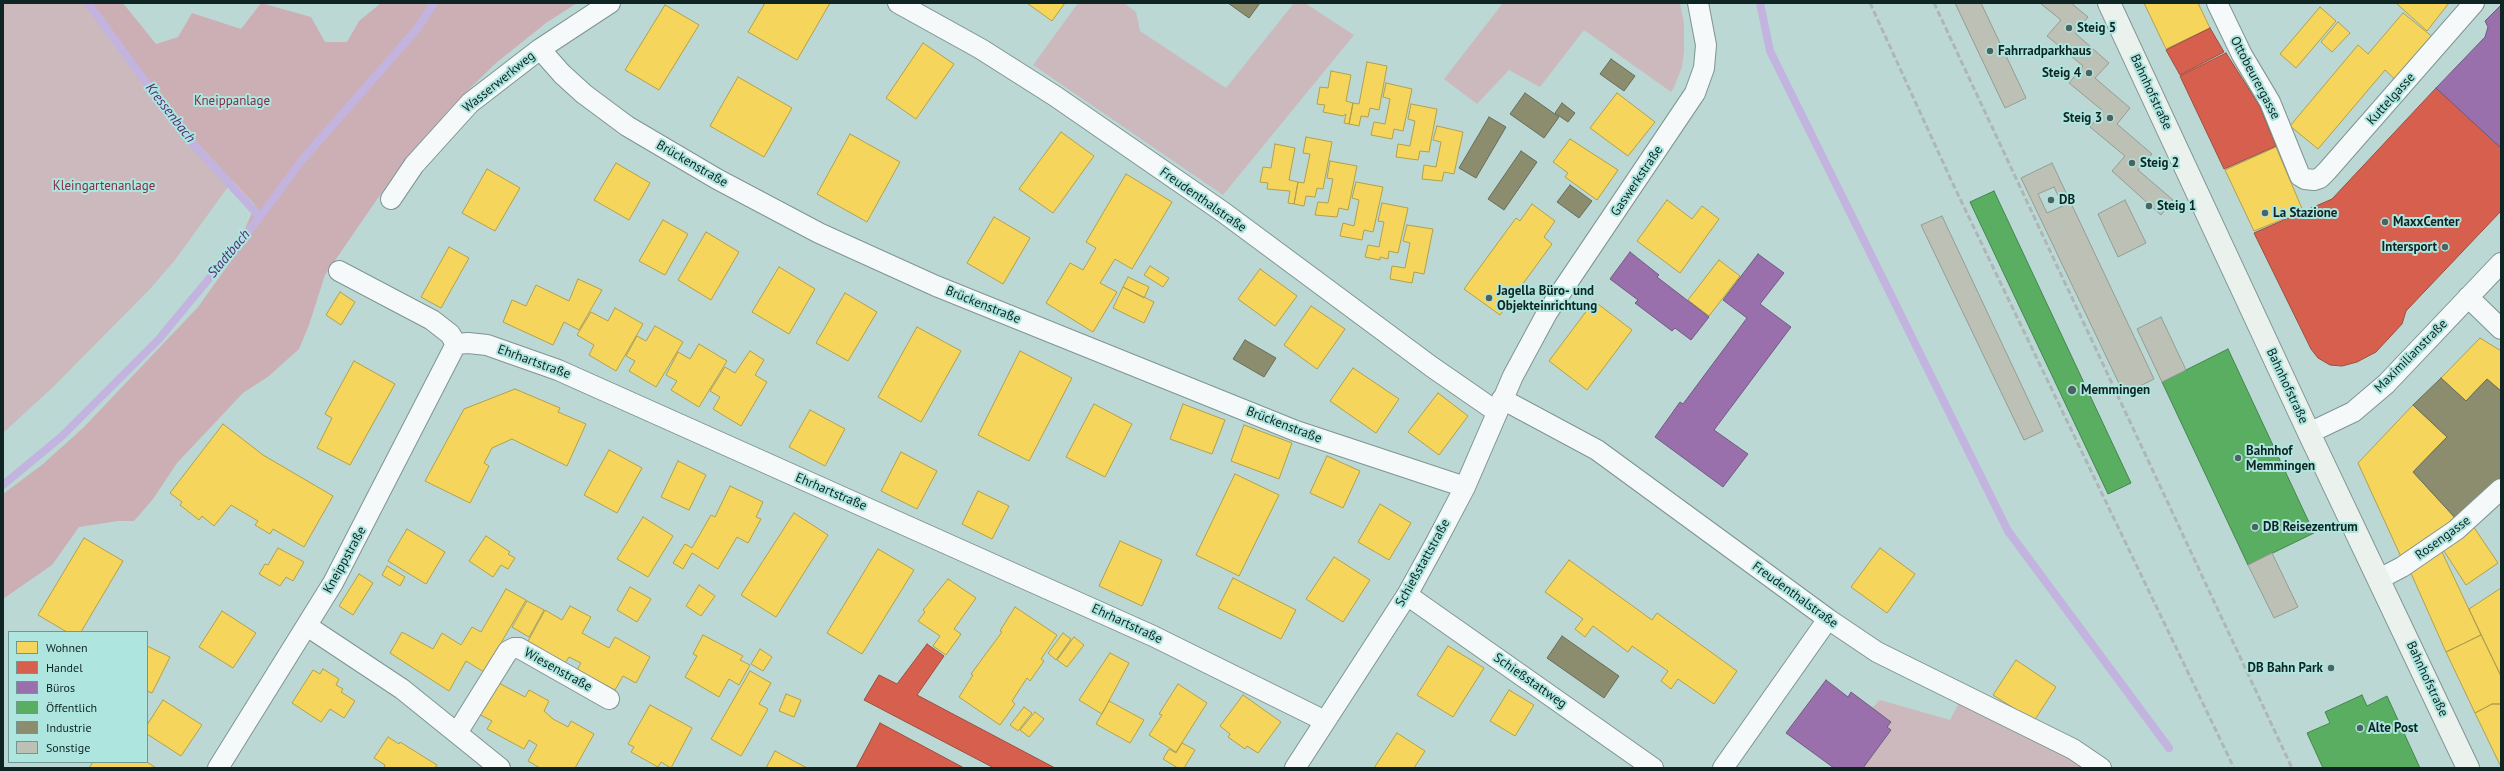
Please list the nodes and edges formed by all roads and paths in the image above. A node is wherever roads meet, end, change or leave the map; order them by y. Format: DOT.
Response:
graph roads {
  1 [pos="610,3"];
  2 [pos="898,3"];
  3 [pos="1698,3"];
  4 [pos="2109,3"];
  5 [pos="2217,3"];
  6 [pos="2474,3"];
  7 [pos="540,49"];
  8 [pos="2300,176"];
  9 [pos="391,199"];
  10 [pos="2501,263"];
  11 [pos="340,271"];
  12 [pos="2468,297"];
  13 [pos="2501,329"];
  14 [pos="456,344"];
  15 [pos="1528,345"];
  16 [pos="1500,406"];
  17 [pos="2309,433"];
  18 [pos="1465,487"];
  19 [pos="2501,489"];
  20 [pos="2379,579"];
  21 [pos="1407,594"];
  22 [pos="1828,619"];
  23 [pos="307,626"];
  24 [pos="609,699"];
  25 [pos="1325,721"];
  26 [pos="457,733"];
  27 [pos="218,768"];
  28 [pos="500,768"];
  29 [pos="1295,768"];
  30 [pos="1653,768"];
  31 [pos="1723,768"];
  32 [pos="2101,768"];
  33 [pos="2468,768"];
  1 -- 7 [label="street, Wasserwerkweg"];
  2 -- 16 [label="street, Freudenthalstraße"];
  3 -- 15 [label="street, Gaswerkstraße"];
  4 -- 17 [label="street, Bahnhofstraße"];
  5 -- 8 [label="street, Ottobeurergasse"];
  6 -- 8 [label="street, Kuttelgasse"];
  7 -- 9 [label="street, Wasserwerkweg"];
  7 -- 18 [label="street, Brückenstraße"];
  10 -- 12 [label="street, Maximilianstraße"];
  11 -- 14 [label="street"];
  12 -- 13 [label="street"];
  12 -- 17 [label="street, Maximilianstraße"];
  14 -- 23 [label="street, Kneippstraße"];
  14 -- 25 [label="street, Ehrhartstraße"];
  15 -- 16 [label="street, Schießstattstraße"];
  16 -- 18 [label="street, Schießstattstraße"];
  16 -- 22 [label="street, Freudenthalstraße"];
  17 -- 20 [label="street, Bahnhofstraße"];
  18 -- 21 [label="street, Schießstattstraße"];
  19 -- 20 [label="street, Rosengasse"];
  20 -- 33 [label="street, Bahnhofstraße"];
  21 -- 25 [label="street, Schießstattstraße"];
  21 -- 30 [label="street, Schießstattweg"];
  22 -- 31 [label="street"];
  22 -- 32 [label="street, Freudenthalstraße"];
  23 -- 26 [label="street"];
  23 -- 27 [label="street, Kneippstraße"];
  24 -- 26 [label="street, Wiesenstraße"];
  25 -- 29 [label="street, Schießstattstraße"];
  26 -- 28 [label="street"];
}
